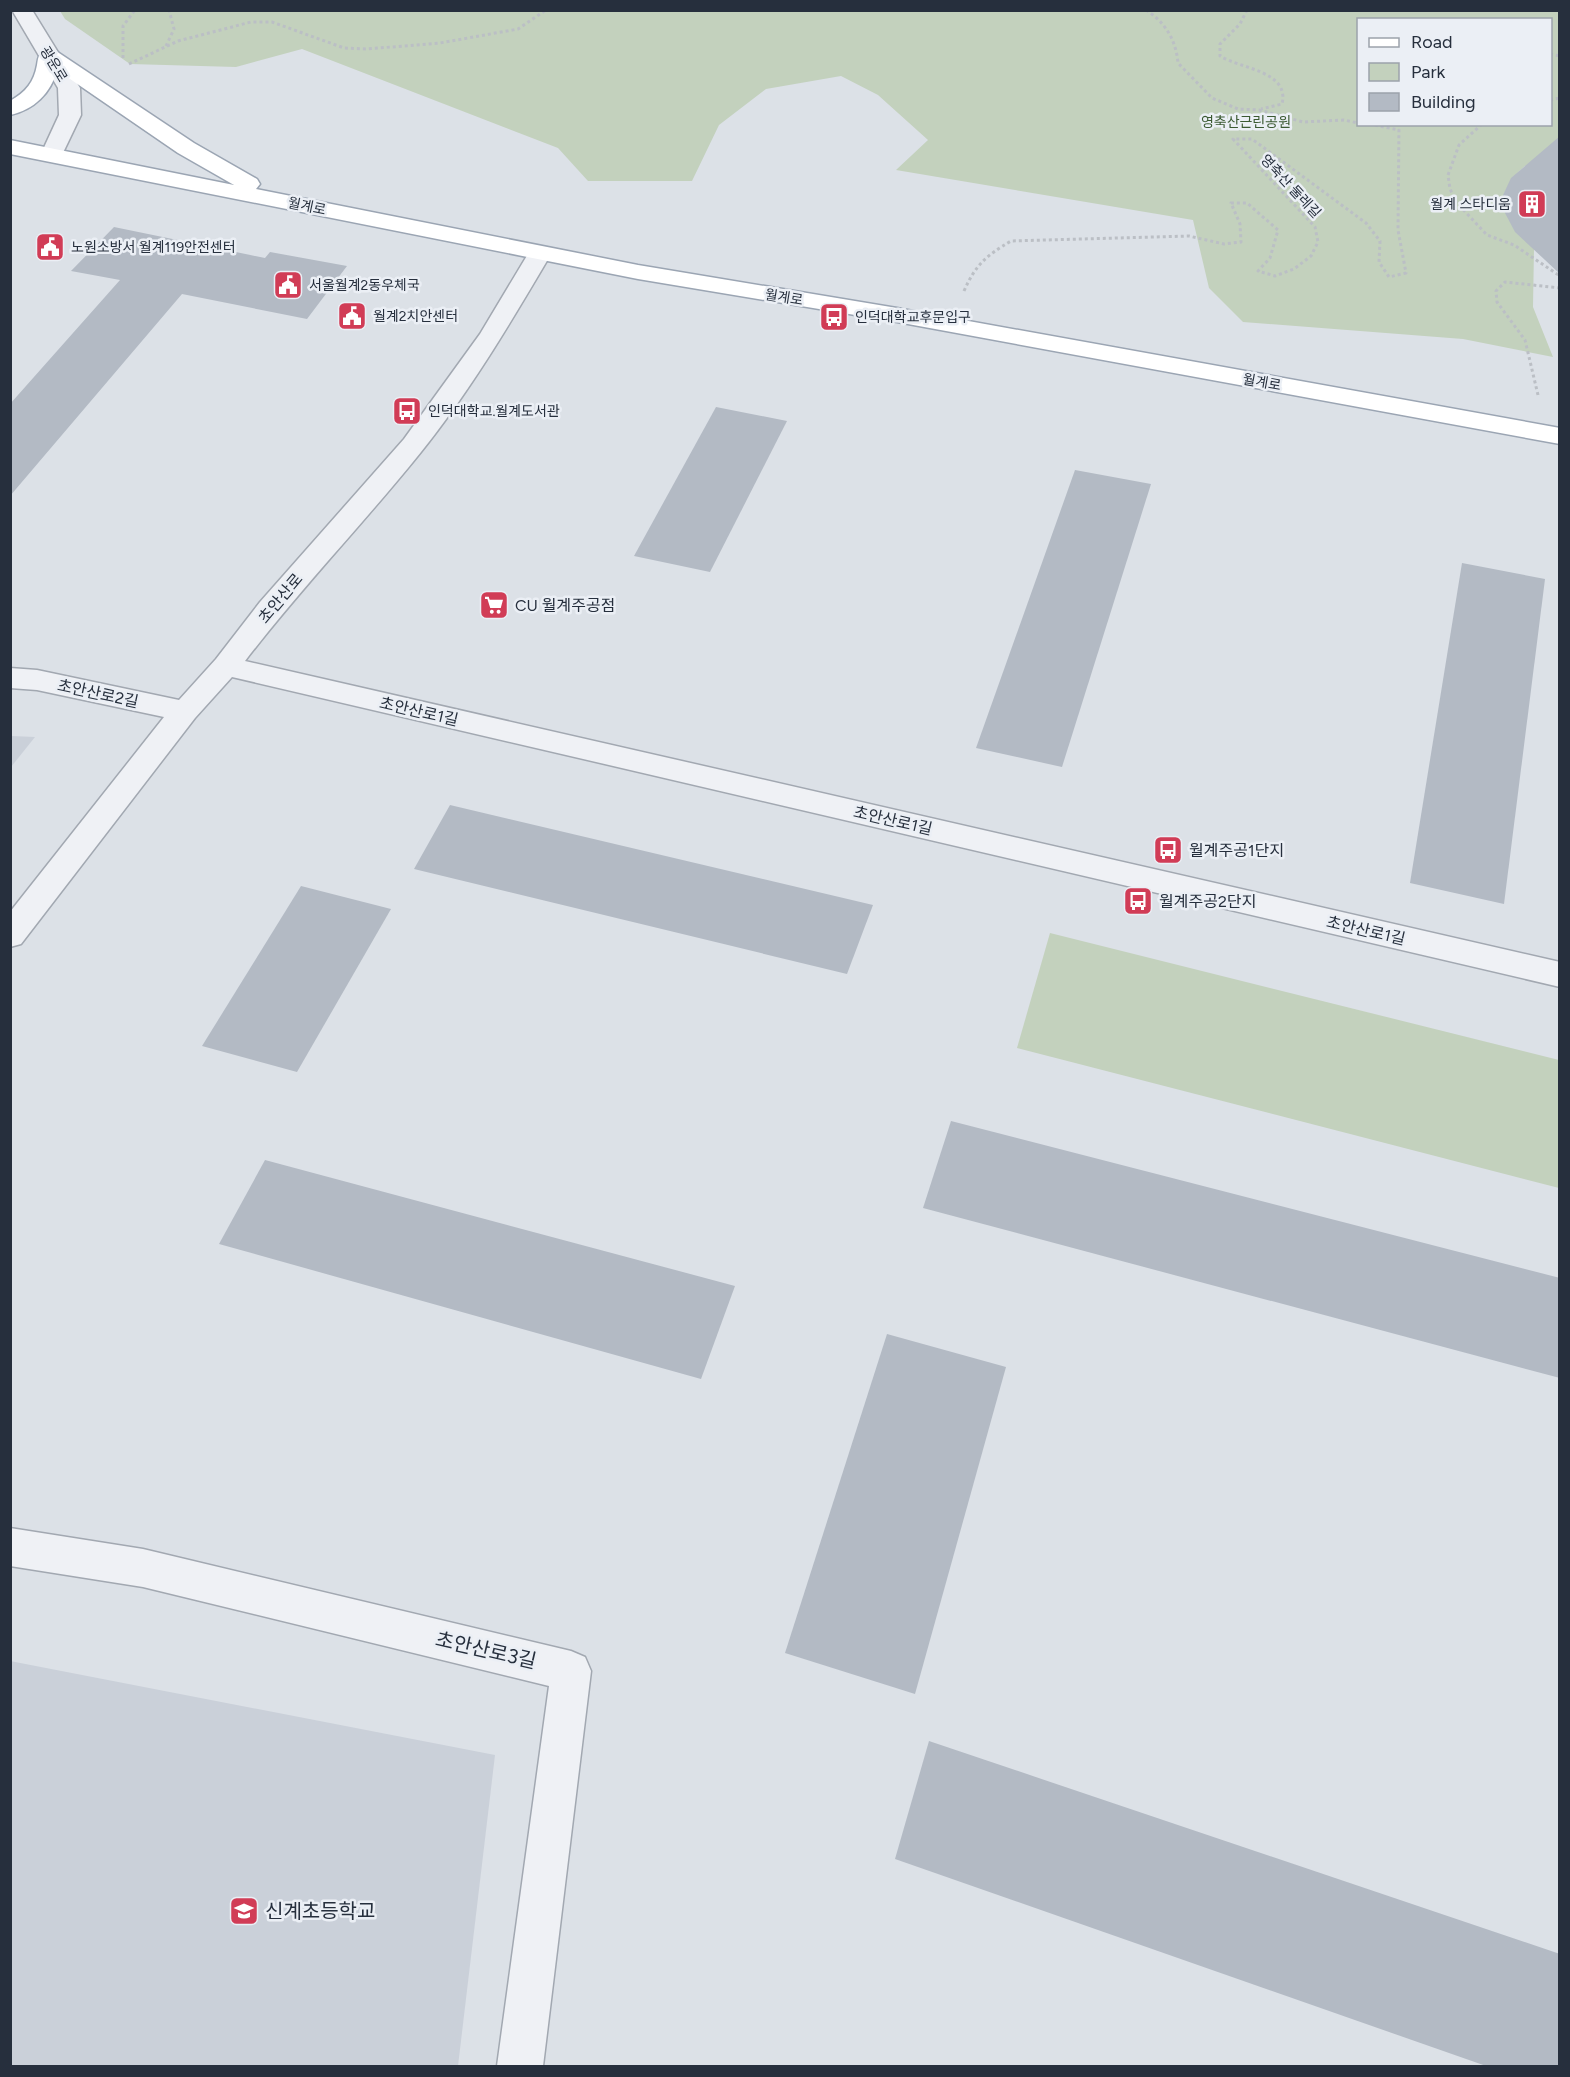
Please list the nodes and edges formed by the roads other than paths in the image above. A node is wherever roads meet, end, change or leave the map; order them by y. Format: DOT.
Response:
graph roads {
  1 [pos="22,10"];
  2 [pos="49,55"];
  3 [pos="10,109"];
  4 [pos="10,147"];
  5 [pos="52,154"];
  6 [pos="283,201"];
  7 [pos="539,254"];
  8 [pos="1560,436"];
  9 [pos="226,666"];
  10 [pos="10,678"];
  11 [pos="185,711"];
  12 [pos="10,935"];
  13 [pos="1560,975"];
  14 [pos="10,1546"];
  15 [pos="520,2067"];
  1 -- 2 [label="street, 광운로"];
  2 -- 3 [label="main road"];
  2 -- 5 [label="street, 광운로"];
  2 -- 6 [label="main road"];
  4 -- 5 [label="main road, 월계로"];
  5 -- 6 [label="main road, 월계로"];
  6 -- 7 [label="main road, 월계로"];
  7 -- 8 [label="main road, 월계로"];
  7 -- 9 [label="street, 초안산로"];
  9 -- 11 [label="street, 초안산로"];
  9 -- 13 [label="street, 초안산로1길"];
  10 -- 11 [label="street, 초안산로2길"];
  11 -- 12 [label="street, 초안산로"];
  14 -- 15 [label="street, 초안산로3길"];
}
